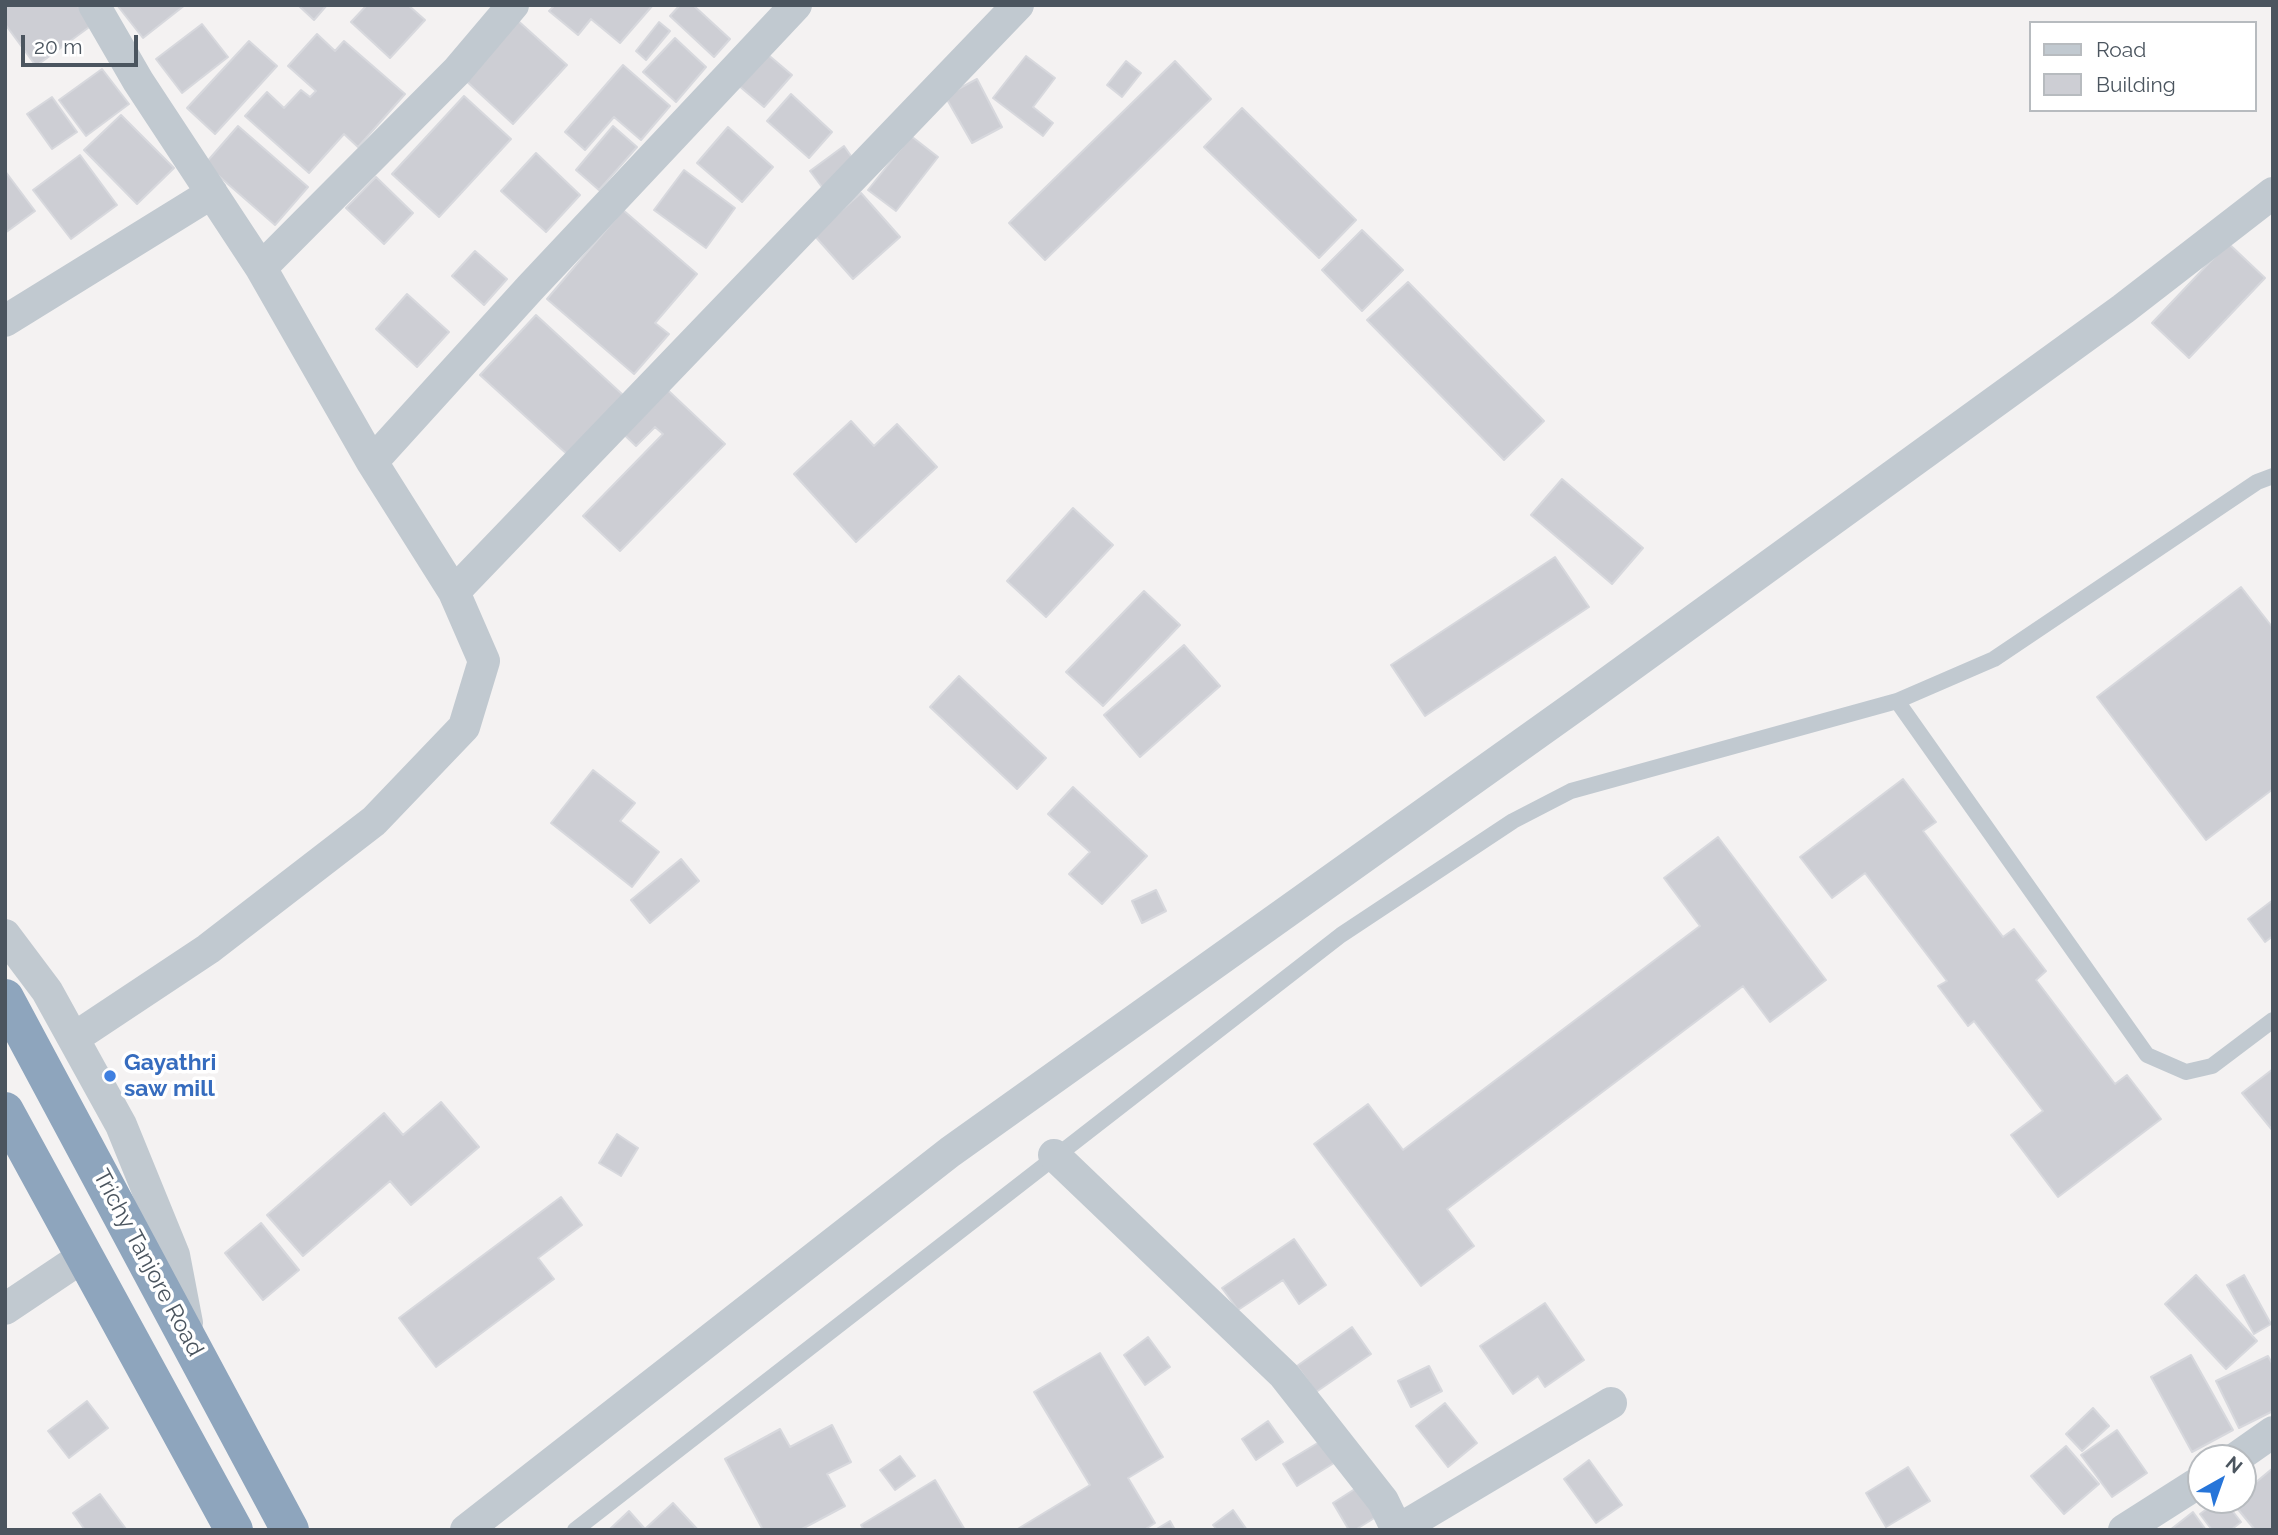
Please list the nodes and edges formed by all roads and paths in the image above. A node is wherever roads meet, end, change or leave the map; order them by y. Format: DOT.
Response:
graph roads {
  1 [pos="94,5"];
  2 [pos="513,5"];
  3 [pos="796,5"];
  4 [pos="1018,5"];
  5 [pos="212,193"];
  6 [pos="2273,193"];
  7 [pos="261,268"];
  8 [pos="5,321"];
  9 [pos="372,462"];
  10 [pos="2273,476"];
  11 [pos="454,592"];
  12 [pos="1897,701"];
  13 [pos="5,935"];
  14 [pos="5,998"];
  15 [pos="2273,1020"];
  16 [pos="74,1038"];
  17 [pos="5,1111"];
  18 [pos="1054,1155"];
  19 [pos="84,1256"];
  20 [pos="5,1308"];
  21 [pos="191,1344"];
  22 [pos="1611,1403"];
  23 [pos="2273,1432"];
  24 [pos="2256,1444"];
  25 [pos="2187,1489"];
  26 [pos="234,1530"];
  27 [pos="290,1530"];
  28 [pos="466,1530"];
  29 [pos="575,1530"];
  30 [pos="1397,1530"];
  31 [pos="2124,1530"];
  1 -- 5 [label="street"];
  2 -- 7 [label="street"];
  3 -- 9 [label="street"];
  4 -- 11 [label="street"];
  5 -- 7 [label="street"];
  5 -- 8 [label="street"];
  6 -- 28 [label="street"];
  7 -- 9 [label="street"];
  9 -- 11 [label="street"];
  10 -- 12 [label="lane"];
  11 -- 16 [label="street"];
  12 -- 15 [label="lane"];
  12 -- 18 [label="lane"];
  13 -- 16 [label="street"];
  14 -- 21 [label="highway, Trichy Tanjore Road"];
  16 -- 21 [label="street"];
  17 -- 19 [label="highway"];
  18 -- 29 [label="lane"];
  18 -- 30 [label="street"];
  19 -- 20 [label="street"];
  19 -- 26 [label="highway"];
  21 -- 27 [label="highway, Trichy Tanjore Road"];
  22 -- 30 [label="street"];
  23 -- 24 [label="street"];
  25 -- 31 [label="street"];
}
